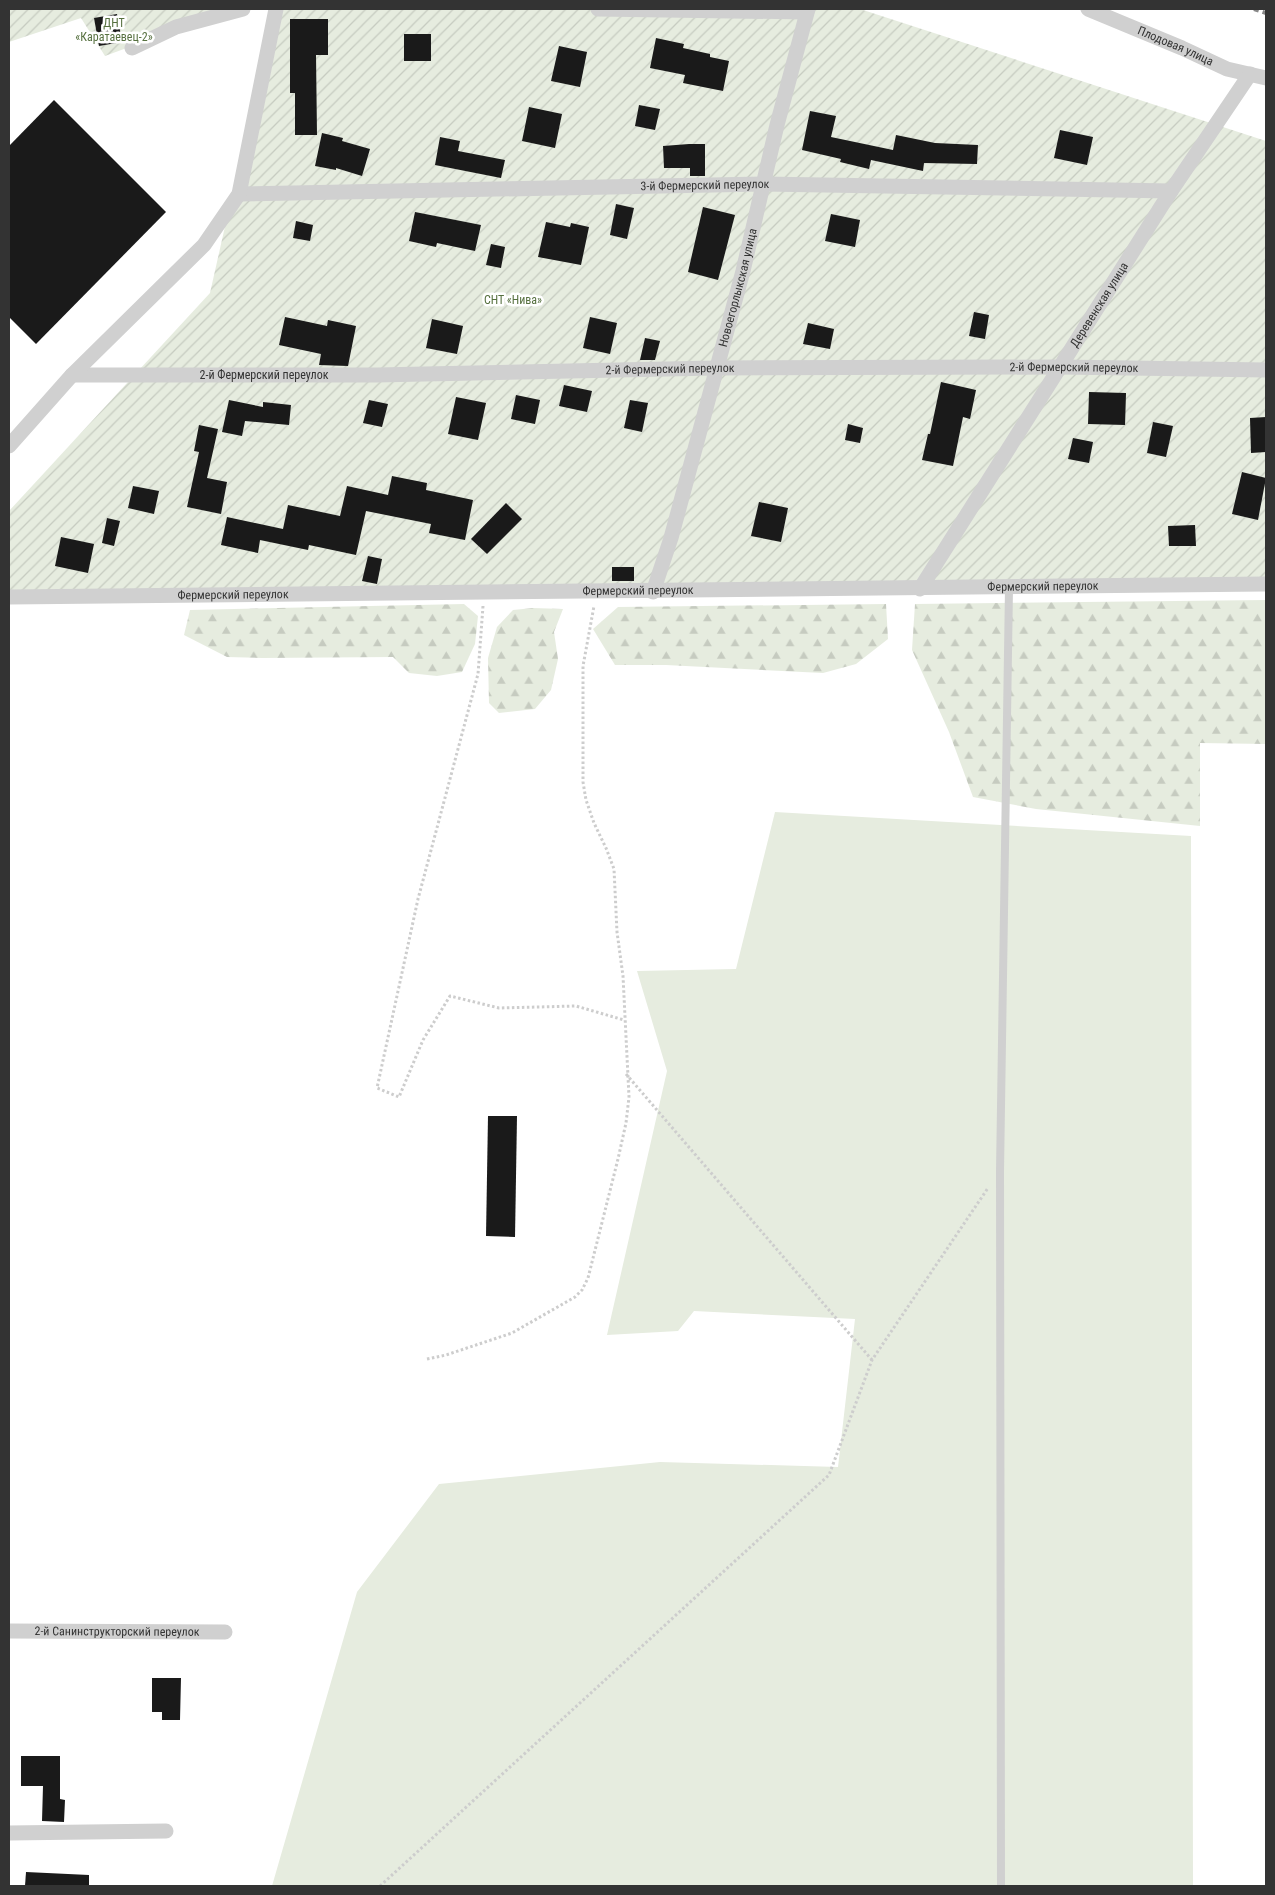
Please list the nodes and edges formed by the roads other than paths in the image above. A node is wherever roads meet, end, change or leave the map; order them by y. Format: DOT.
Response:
graph roads {
  1 [pos="243,9"];
  2 [pos="276,9"];
  3 [pos="598,9"];
  4 [pos="1088,9"];
  5 [pos="808,10"];
  6 [pos="132,48"];
  7 [pos="1250,74"];
  8 [pos="1266,78"];
  9 [pos="764,184"];
  10 [pos="1171,191"];
  11 [pos="239,194"];
  12 [pos="1060,367"];
  13 [pos="716,368"];
  14 [pos="1266,370"];
  15 [pos="72,375"];
  16 [pos="9,446"];
  17 [pos="1266,584"];
  18 [pos="1009,588"];
  19 [pos="920,589"];
  20 [pos="653,592"];
  21 [pos="9,598"];
  22 [pos="9,1631"];
  23 [pos="225,1632"];
  24 [pos="166,1831"];
  25 [pos="9,1834"];
  26 [pos="1001,1886"];
  1 -- 6 [label="street"];
  2 -- 11 [label="street"];
  3 -- 5 [label="street"];
  4 -- 7 [label="street, Плодовая улица"];
  5 -- 9 [label="street, Новоегорлыкская улица"];
  7 -- 8 [label="street, Плодовая улица"];
  7 -- 10 [label="street, Деревенская улица"];
  9 -- 10 [label="street, 3-й Фермерский переулок"];
  9 -- 11 [label="street, 3-й Фермерский переулок"];
  9 -- 13 [label="street, Новоегорлыкская улица"];
  10 -- 12 [label="street, Деревенская улица"];
  11 -- 15 [label="street"];
  12 -- 13 [label="street, 2-й Фермерский переулок"];
  12 -- 14 [label="street, 2-й Фермерский переулок"];
  12 -- 19 [label="street, Деревенская улица"];
  13 -- 15 [label="street, 2-й Фермерский переулок"];
  13 -- 20 [label="street, Новоегорлыкская улица"];
  15 -- 16 [label="street"];
  17 -- 18 [label="street, Фермерский переулок"];
  18 -- 19 [label="street, Фермерский переулок"];
  18 -- 26 [label="lane"];
  19 -- 20 [label="street, Фермерский переулок"];
  20 -- 21 [label="street, Фермерский переулок"];
  22 -- 23 [label="street, 2-й Санинструкторский переулок"];
  24 -- 25 [label="street"];
}
